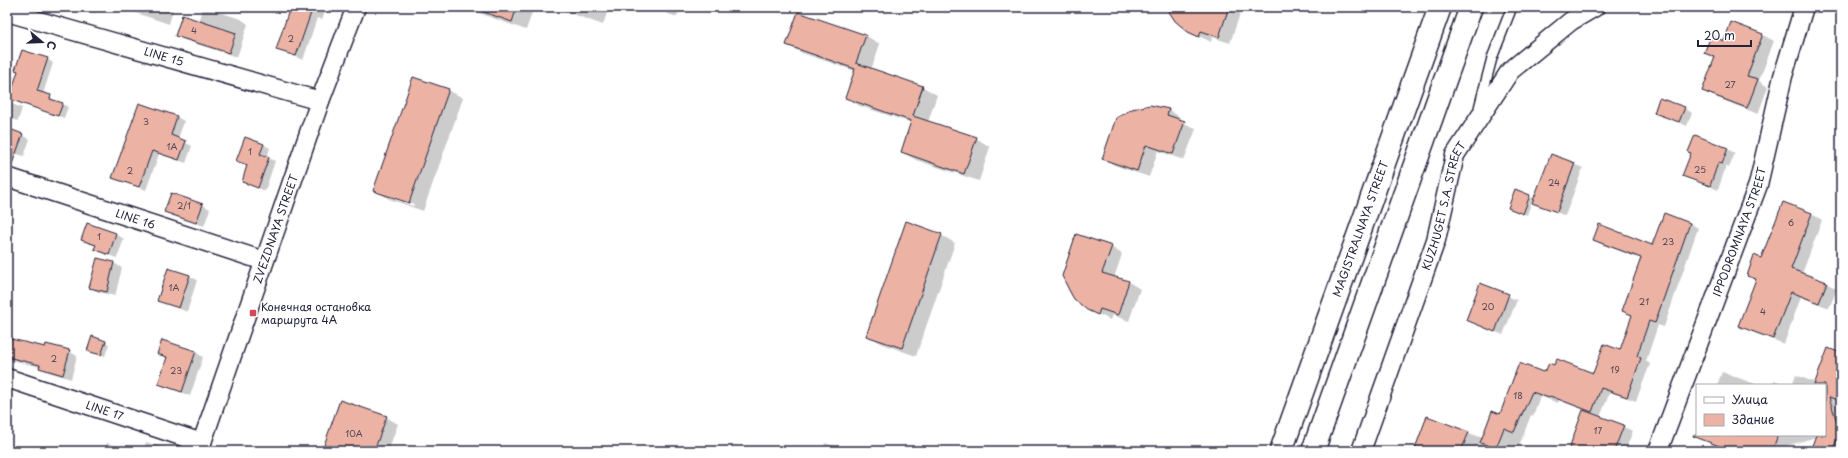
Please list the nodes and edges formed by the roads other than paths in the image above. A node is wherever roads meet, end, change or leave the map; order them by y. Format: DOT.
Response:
graph roads {
  1 [pos="356,7"];
  2 [pos="1440,7"];
  3 [pos="1471,7"];
  4 [pos="1512,7"];
  5 [pos="1595,7"];
  6 [pos="1804,7"];
  7 [pos="7,12"];
  8 [pos="320,101"];
  9 [pos="1474,125"];
  10 [pos="7,177"];
  11 [pos="264,261"];
  12 [pos="7,378"];
  13 [pos="200,447"];
  14 [pos="1281,451"];
  15 [pos="1313,451"];
  16 [pos="1361,451"];
  17 [pos="1658,451"];
  1 -- 8 [label="street, ZVEZDNAYA STREET"];
  2 -- 14 [label="main road, MAGISTRALNAYA STREET"];
  3 -- 15 [label="main road"];
  4 -- 9 [label="lane"];
  5 -- 9 [label="street, KUZHUGET S.A. STREET"];
  6 -- 17 [label="street, IPPODROMNAYA STREET"];
  7 -- 8 [label="street, LINE 15"];
  8 -- 11 [label="street, ZVEZDNAYA STREET"];
  9 -- 16 [label="street, KUZHUGET S.A. STREET"];
  10 -- 11 [label="street, LINE 16"];
  11 -- 13 [label="street, ZVEZDNAYA STREET"];
  12 -- 13 [label="street, LINE 17"];
}
